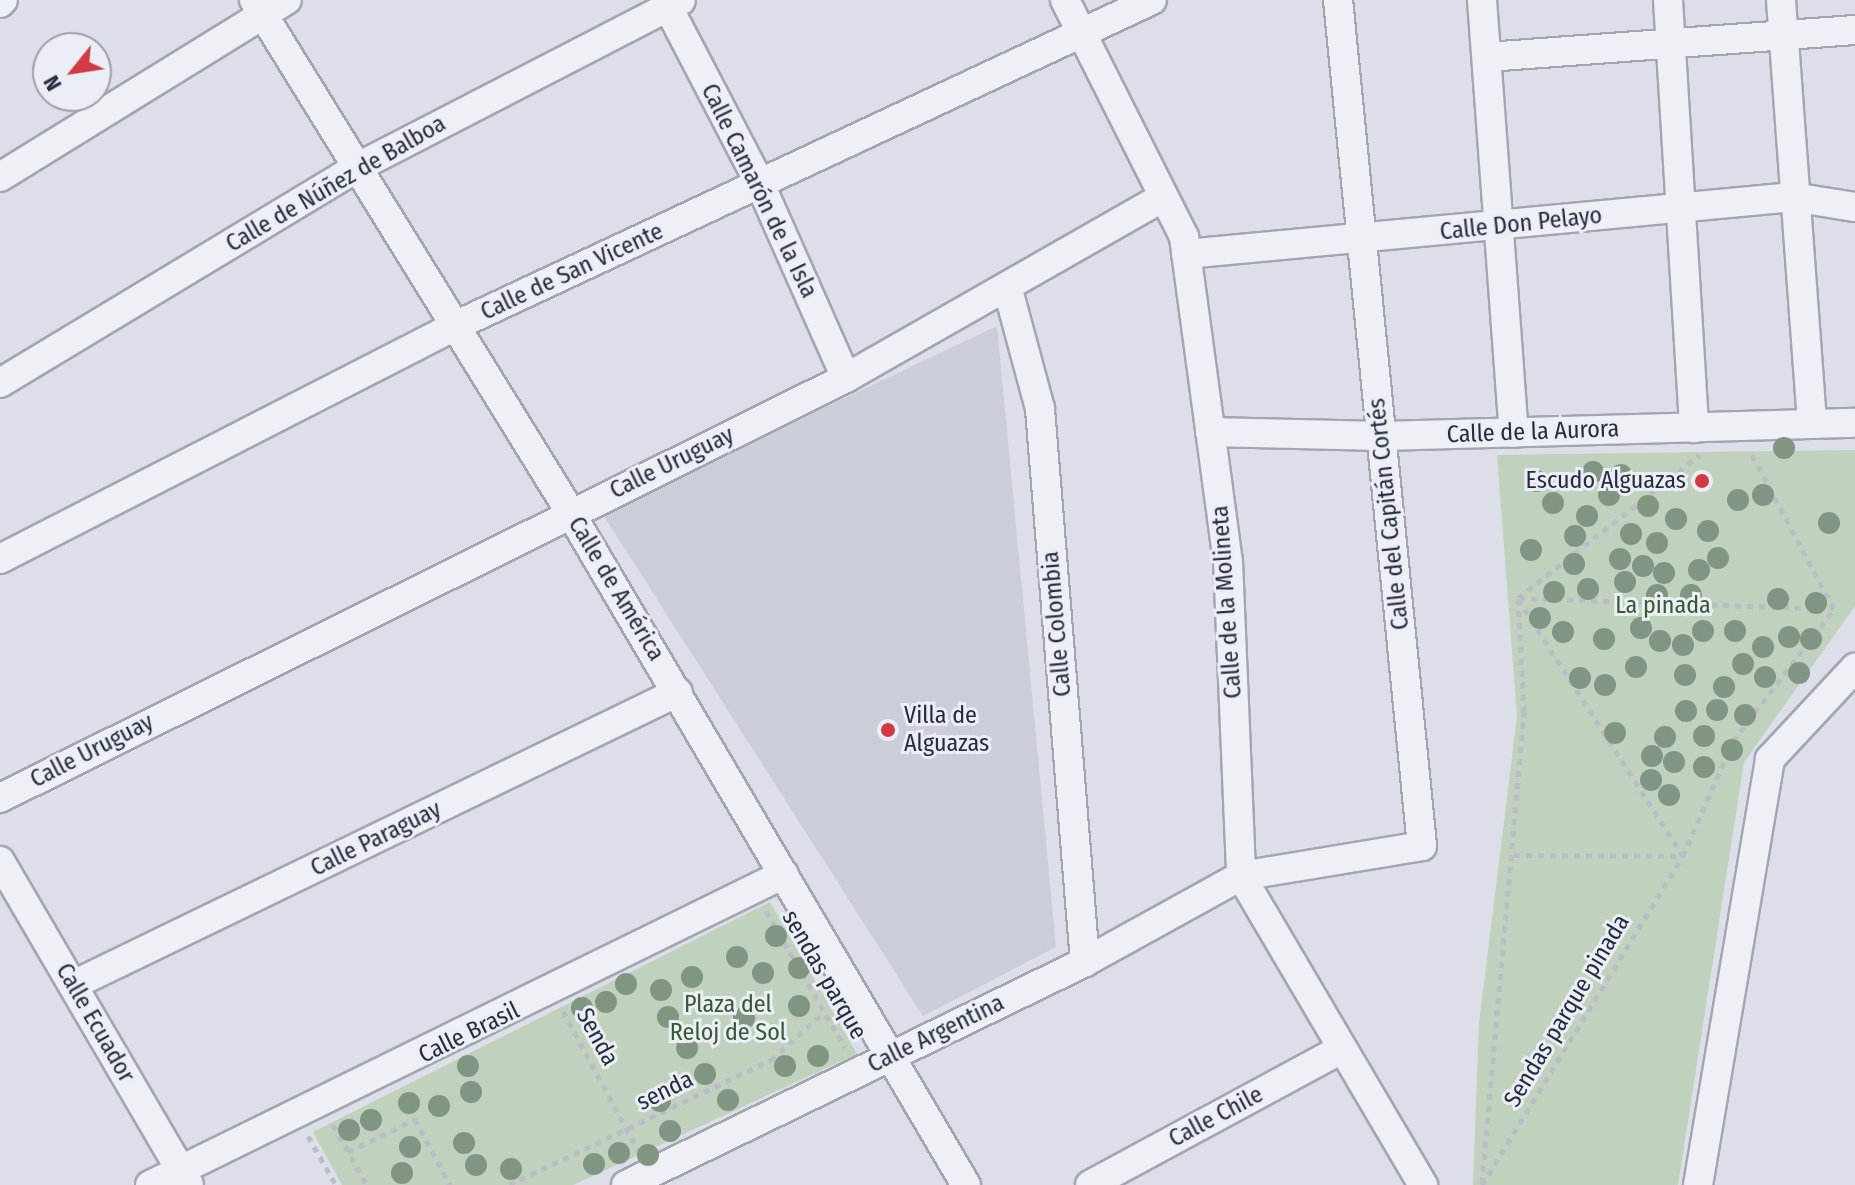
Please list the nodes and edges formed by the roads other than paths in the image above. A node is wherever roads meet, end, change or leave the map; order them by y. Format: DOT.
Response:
graph roads {
  1 [pos="1065,0"];
  2 [pos="1152,0"];
  3 [pos="1338,0"];
  4 [pos="1482,0"];
  5 [pos="1668,0"];
  6 [pos="1781,0"];
  7 [pos="674,3"];
  8 [pos="268,5"];
  9 [pos="1855,30"];
  10 [pos="1086,31"];
  11 [pos="1783,35"];
  12 [pos="1670,41"];
  13 [pos="1487,57"];
  14 [pos="360,166"];
  15 [pos="0,177"];
  16 [pos="760,184"];
  17 [pos="1163,197"];
  18 [pos="1793,197"];
  19 [pos="1855,207"];
  20 [pos="1678,208"];
  21 [pos="1500,226"];
  22 [pos="1362,239"];
  23 [pos="1186,254"];
  24 [pos="1008,290"];
  25 [pos="457,325"];
  26 [pos="846,378"];
  27 [pos="0,383"];
  28 [pos="1855,423"];
  29 [pos="1812,424"];
  30 [pos="1694,428"];
  31 [pos="1210,432"];
  32 [pos="1514,433"];
  33 [pos="1382,436"];
  34 [pos="570,513"];
  35 [pos="0,559"];
  36 [pos="1855,668"];
  37 [pos="678,692"];
  38 [pos="0,798"];
  39 [pos="0,861"];
  40 [pos="784,874"];
  41 [pos="1241,876"];
  42 [pos="1085,962"];
  43 [pos="73,985"];
  44 [pos="1342,1049"];
  45 [pos="889,1057"];
  46 [pos="185,1177"];
  47 [pos="638,1179"];
  48 [pos="150,1185"];
  49 [pos="966,1185"];
  50 [pos="1090,1185"];
  51 [pos="1423,1185"];
  52 [pos="1698,1185"];
  1 -- 10 [label="street, Calle de la Molineta"];
  2 -- 10 [label="street, Calle de San Vicente"];
  3 -- 22 [label="street, Calle del Capitán Cortés"];
  4 -- 13 [label="street"];
  5 -- 12 [label="street"];
  6 -- 11 [label="street"];
  7 -- 14 [label="street, Calle de Núñez de Balboa"];
  7 -- 16 [label="street, Calle Camarón de la Isla"];
  8 -- 14 [label="street, Calle de América"];
  8 -- 15 [label="street"];
  9 -- 11 [label="street"];
  10 -- 16 [label="street, Calle de San Vicente"];
  10 -- 17 [label="street, Calle de la Molineta"];
  11 -- 12 [label="street"];
  11 -- 18 [label="street"];
  12 -- 13 [label="street"];
  12 -- 20 [label="street"];
  13 -- 21 [label="street"];
  14 -- 25 [label="street, Calle de América"];
  14 -- 27 [label="street, Calle de Núñez de Balboa"];
  16 -- 25 [label="street, Calle de San Vicente"];
  16 -- 26 [label="street, Calle Camarón de la Isla"];
  17 -- 23 [label="street, Calle de la Molineta"];
  17 -- 24 [label="street, Calle Uruguay"];
  18 -- 19 [label="street, Calle Don Pelayo"];
  18 -- 20 [label="street, Calle Don Pelayo"];
  18 -- 29 [label="street"];
  20 -- 21 [label="street, Calle Don Pelayo"];
  20 -- 30 [label="street"];
  21 -- 22 [label="street, Calle Don Pelayo"];
  21 -- 32 [label="street"];
  22 -- 23 [label="street, Calle Don Pelayo"];
  22 -- 33 [label="street, Calle del Capitán Cortés"];
  23 -- 31 [label="street, Calle de la Molineta"];
  24 -- 26 [label="street, Calle Uruguay"];
  24 -- 42 [label="street, Calle Colombia"];
  25 -- 34 [label="street, Calle de América"];
  25 -- 35 [label="street, Calle de San Vicente"];
  26 -- 34 [label="street, Calle Uruguay"];
  28 -- 29 [label="street, Calle de la Aurora"];
  29 -- 30 [label="street, Calle de la Aurora"];
  30 -- 32 [label="street, Calle de la Aurora"];
  31 -- 33 [label="street, Calle de la Aurora"];
  31 -- 41 [label="street, Calle de la Molineta"];
  32 -- 33 [label="street, Calle de la Aurora"];
  33 -- 41 [label="street, Calle del Capitán Cortés"];
  34 -- 37 [label="street, Calle de América"];
  34 -- 38 [label="street, Calle Uruguay"];
  36 -- 52 [label="street"];
  37 -- 40 [label="street, Calle de América"];
  37 -- 43 [label="street, Calle Paraguay"];
  39 -- 43 [label="street, Calle Ecuador"];
  40 -- 45 [label="street, Calle de América"];
  40 -- 46 [label="street, Calle Brasil"];
  41 -- 42 [label="street, Calle Argentina"];
  41 -- 44 [label="street, Calle de la Molineta"];
  42 -- 45 [label="street, Calle Argentina"];
  43 -- 46 [label="street, Calle Ecuador"];
  44 -- 50 [label="street, Calle Chile"];
  44 -- 51 [label="street, Calle de la Molineta"];
  45 -- 47 [label="street, Calle Argentina"];
  45 -- 49 [label="street, Calle de América"];
  46 -- 48 [label="street, Calle Brasil"];
}
